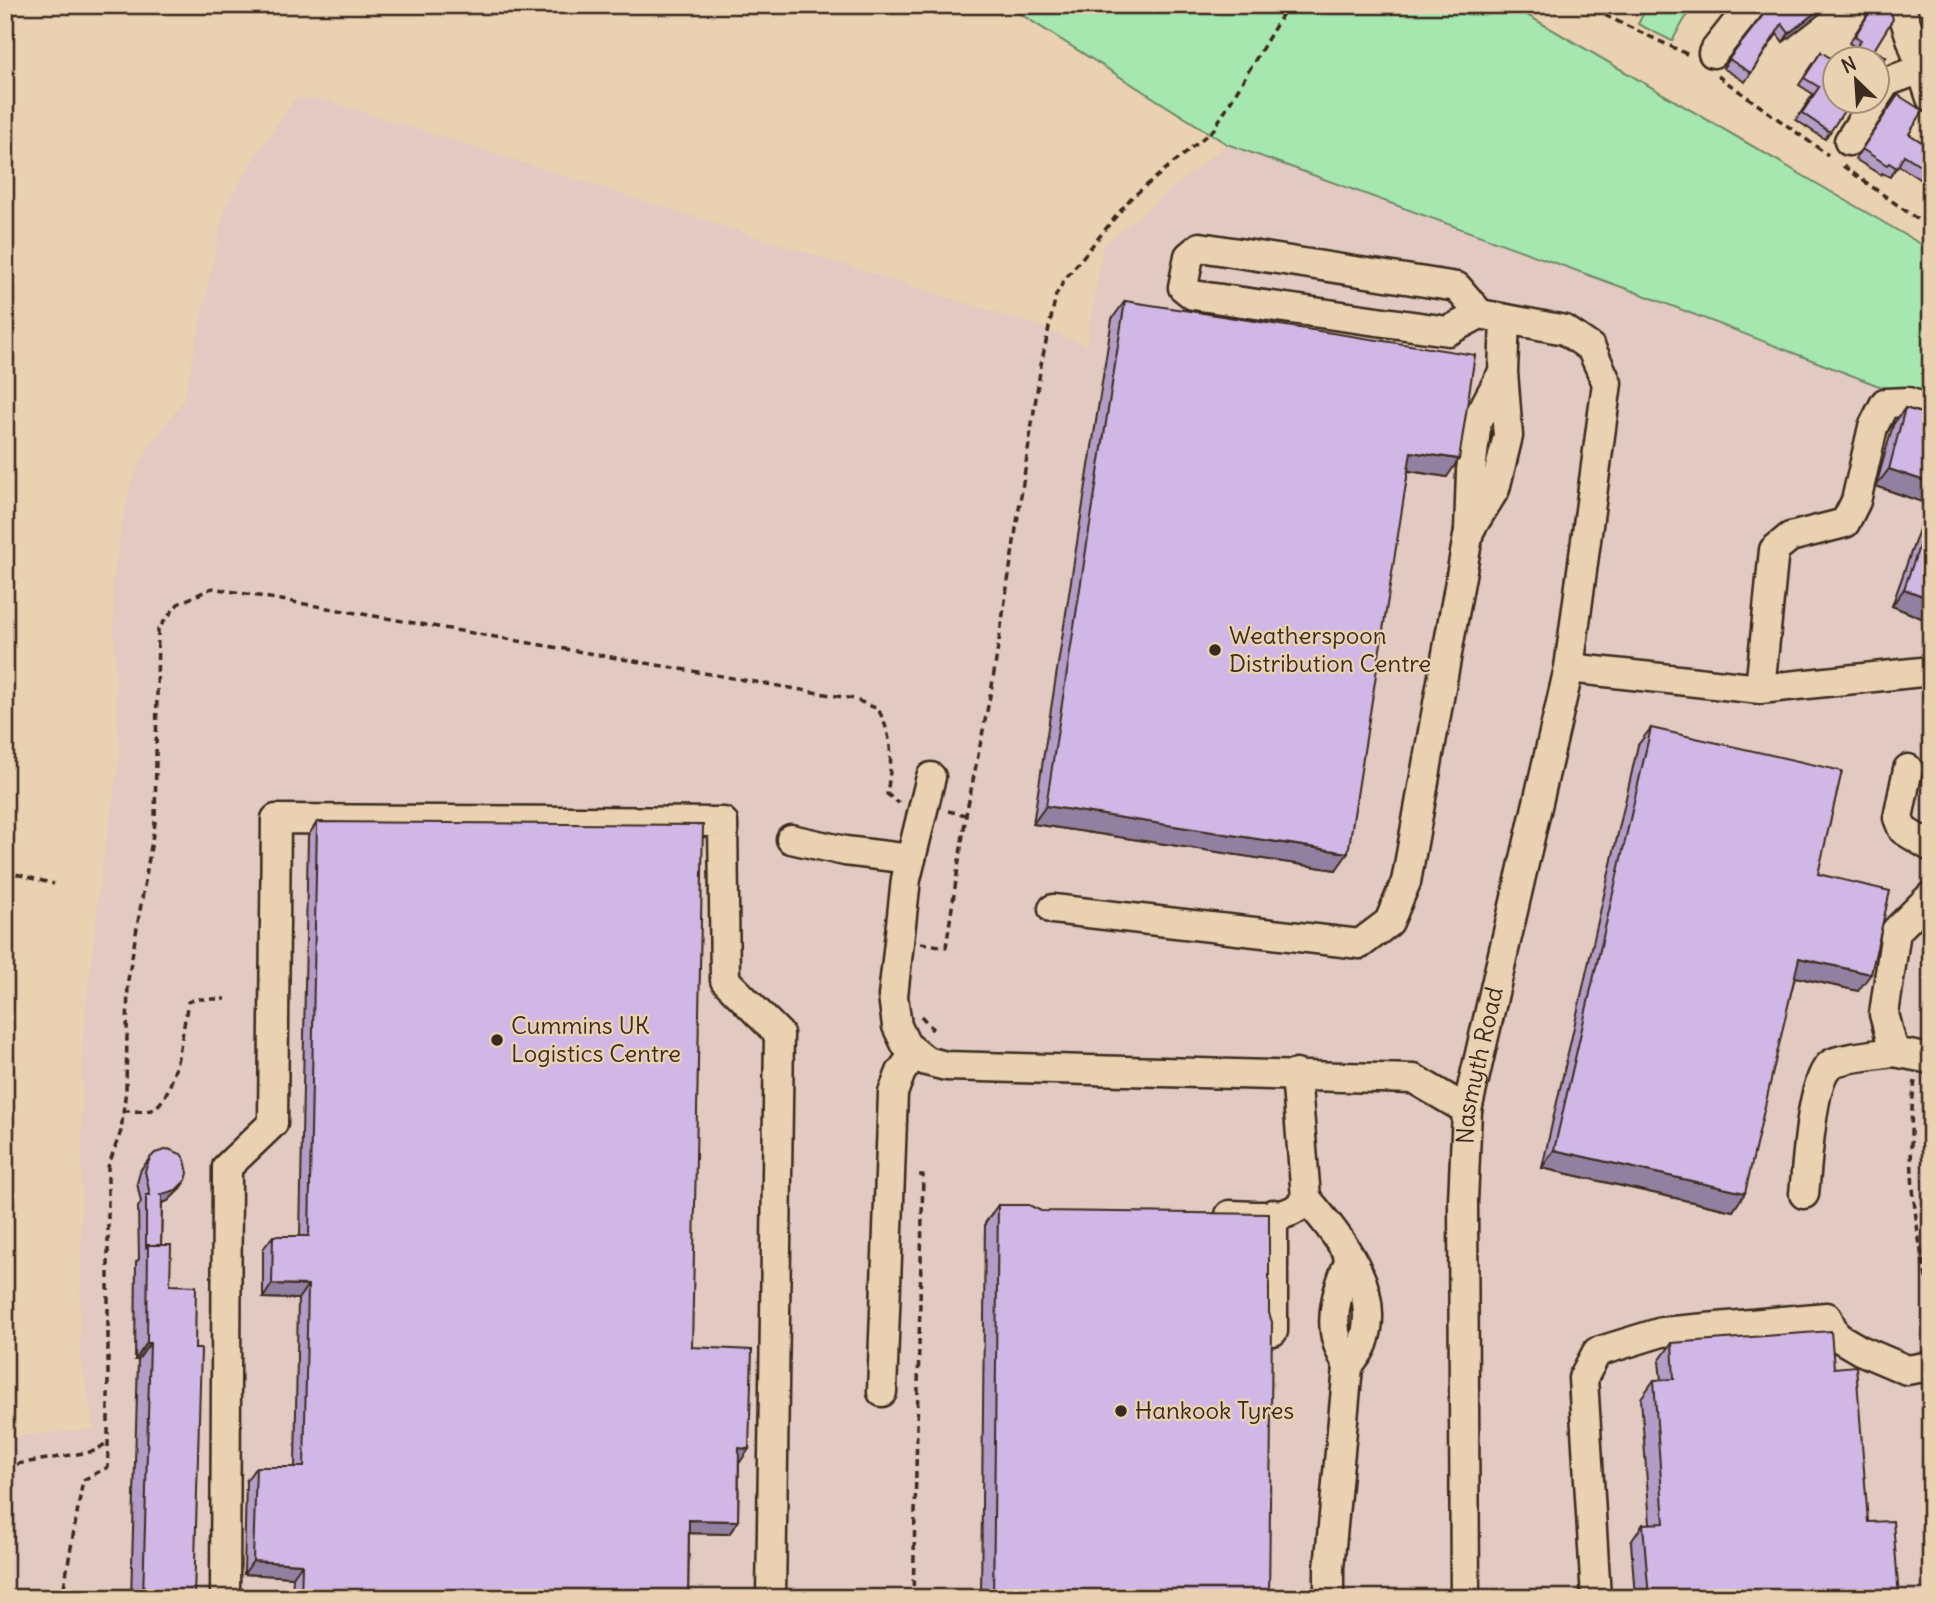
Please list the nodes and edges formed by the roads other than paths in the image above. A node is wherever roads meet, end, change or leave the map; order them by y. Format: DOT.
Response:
graph roads {
  1 [pos="1900,5"];
  2 [pos="1747,6"];
  3 [pos="1707,61"];
  4 [pos="1920,69"];
  5 [pos="1890,80"];
  6 [pos="1931,98"];
  7 [pos="1865,116"];
  8 [pos="1841,155"];
  9 [pos="1493,316"];
  10 [pos="1931,410"];
  11 [pos="1569,668"];
  12 [pos="1931,671"];
  13 [pos="1760,689"];
  14 [pos="1908,769"];
  15 [pos="931,777"];
  16 [pos="1931,847"];
  17 [pos="791,848"];
  18 [pos="909,869"];
  19 [pos="1931,896"];
  20 [pos="1053,909"];
  21 [pos="915,1054"];
  22 [pos="1915,1056"];
  23 [pos="1296,1074"];
  24 [pos="1467,1110"];
  25 [pos="1804,1194"];
  26 [pos="1306,1198"];
  27 [pos="1204,1214"];
  28 [pos="1273,1214"];
  29 [pos="1273,1331"];
  30 [pos="1919,1368"];
  31 [pos="883,1392"];
  32 [pos="225,1598"];
  33 [pos="771,1598"];
  34 [pos="1329,1598"];
  35 [pos="1465,1598"];
  36 [pos="1596,1598"];
  1 -- 4 [label="street"];
  2 -- 3 [label="street"];
  4 -- 5 [label="street"];
  4 -- 6 [label="street"];
  7 -- 8 [label="street"];
  9 -- 9 [label="street"];
  9 -- 11 [label="street, Nasmyth Road"];
  9 -- 20 [label="street"];
  10 -- 13 [label="street"];
  11 -- 13 [label="street"];
  11 -- 24 [label="street, Nasmyth Road"];
  12 -- 13 [label="street"];
  14 -- 16 [label="street"];
  15 -- 18 [label="street"];
  17 -- 18 [label="street"];
  18 -- 21 [label="street"];
  19 -- 22 [label="street"];
  21 -- 23 [label="street"];
  21 -- 31 [label="street"];
  22 -- 25 [label="street"];
  23 -- 24 [label="street"];
  23 -- 26 [label="street"];
  24 -- 35 [label="street, Nasmyth Road"];
  26 -- 28 [label="street"];
  26 -- 34 [label="street"];
  27 -- 28 [label="street"];
  28 -- 29 [label="street"];
  30 -- 36 [label="street"];
  32 -- 33 [label="street"];
}
